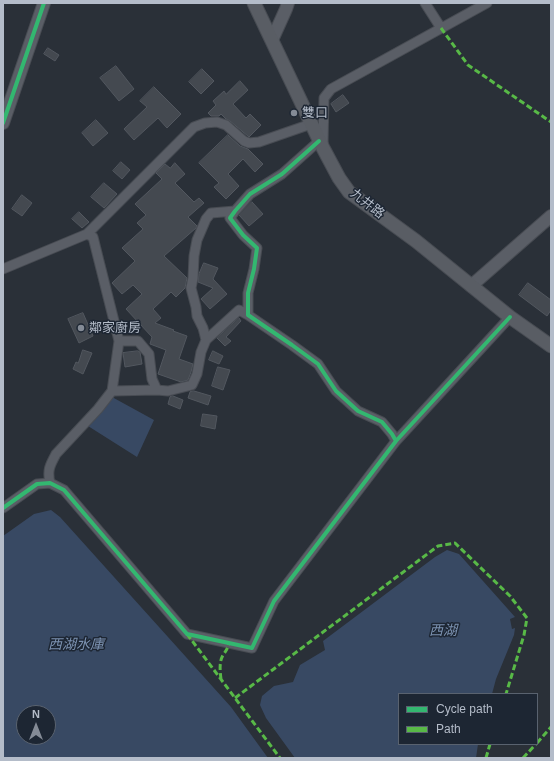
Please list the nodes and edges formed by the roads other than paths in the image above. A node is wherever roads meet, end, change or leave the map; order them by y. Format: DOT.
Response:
graph roads {
  1 [pos="44,3"];
  2 [pos="254,3"];
  3 [pos="288,3"];
  4 [pos="425,3"];
  5 [pos="486,3"];
  6 [pos="441,28"];
  7 [pos="272,40"];
  8 [pos="3,123"];
  9 [pos="311,124"];
  10 [pos="321,145"];
  11 [pos="235,210"];
  12 [pos="551,216"];
  13 [pos="87,234"];
  14 [pos="3,269"];
  15 [pos="471,286"];
  16 [pos="248,315"];
  17 [pos="510,317"];
  18 [pos="206,340"];
  19 [pos="119,341"];
  20 [pos="551,346"];
  21 [pos="157,390"];
  22 [pos="112,391"];
  23 [pos="396,441"];
  24 [pos="50,483"];
  25 [pos="3,508"];
  1 -- 8 [label="street"];
  2 -- 7 [label="main road, 九井路"];
  3 -- 7 [label="street"];
  4 -- 6 [label="street"];
  5 -- 6 [label="street"];
  6 -- 10 [label="street"];
  7 -- 9 [label="main road, 九井路"];
  9 -- 10 [label="main road, 九井路"];
  9 -- 13 [label="street"];
  10 -- 11 [label="street"];
  10 -- 15 [label="main road, 九井路"];
  11 -- 16 [label="street"];
  11 -- 18 [label="street"];
  12 -- 15 [label="street"];
  13 -- 14 [label="street"];
  13 -- 19 [label="street"];
  15 -- 17 [label="main road, 九井路"];
  16 -- 18 [label="street"];
  16 -- 23 [label="street"];
  17 -- 20 [label="main road, 九井路"];
  17 -- 23 [label="street"];
  18 -- 21 [label="street"];
  19 -- 21 [label="street"];
  19 -- 22 [label="street"];
  21 -- 22 [label="street"];
  22 -- 24 [label="street"];
  23 -- 24 [label="street"];
  24 -- 25 [label="street"];
}
